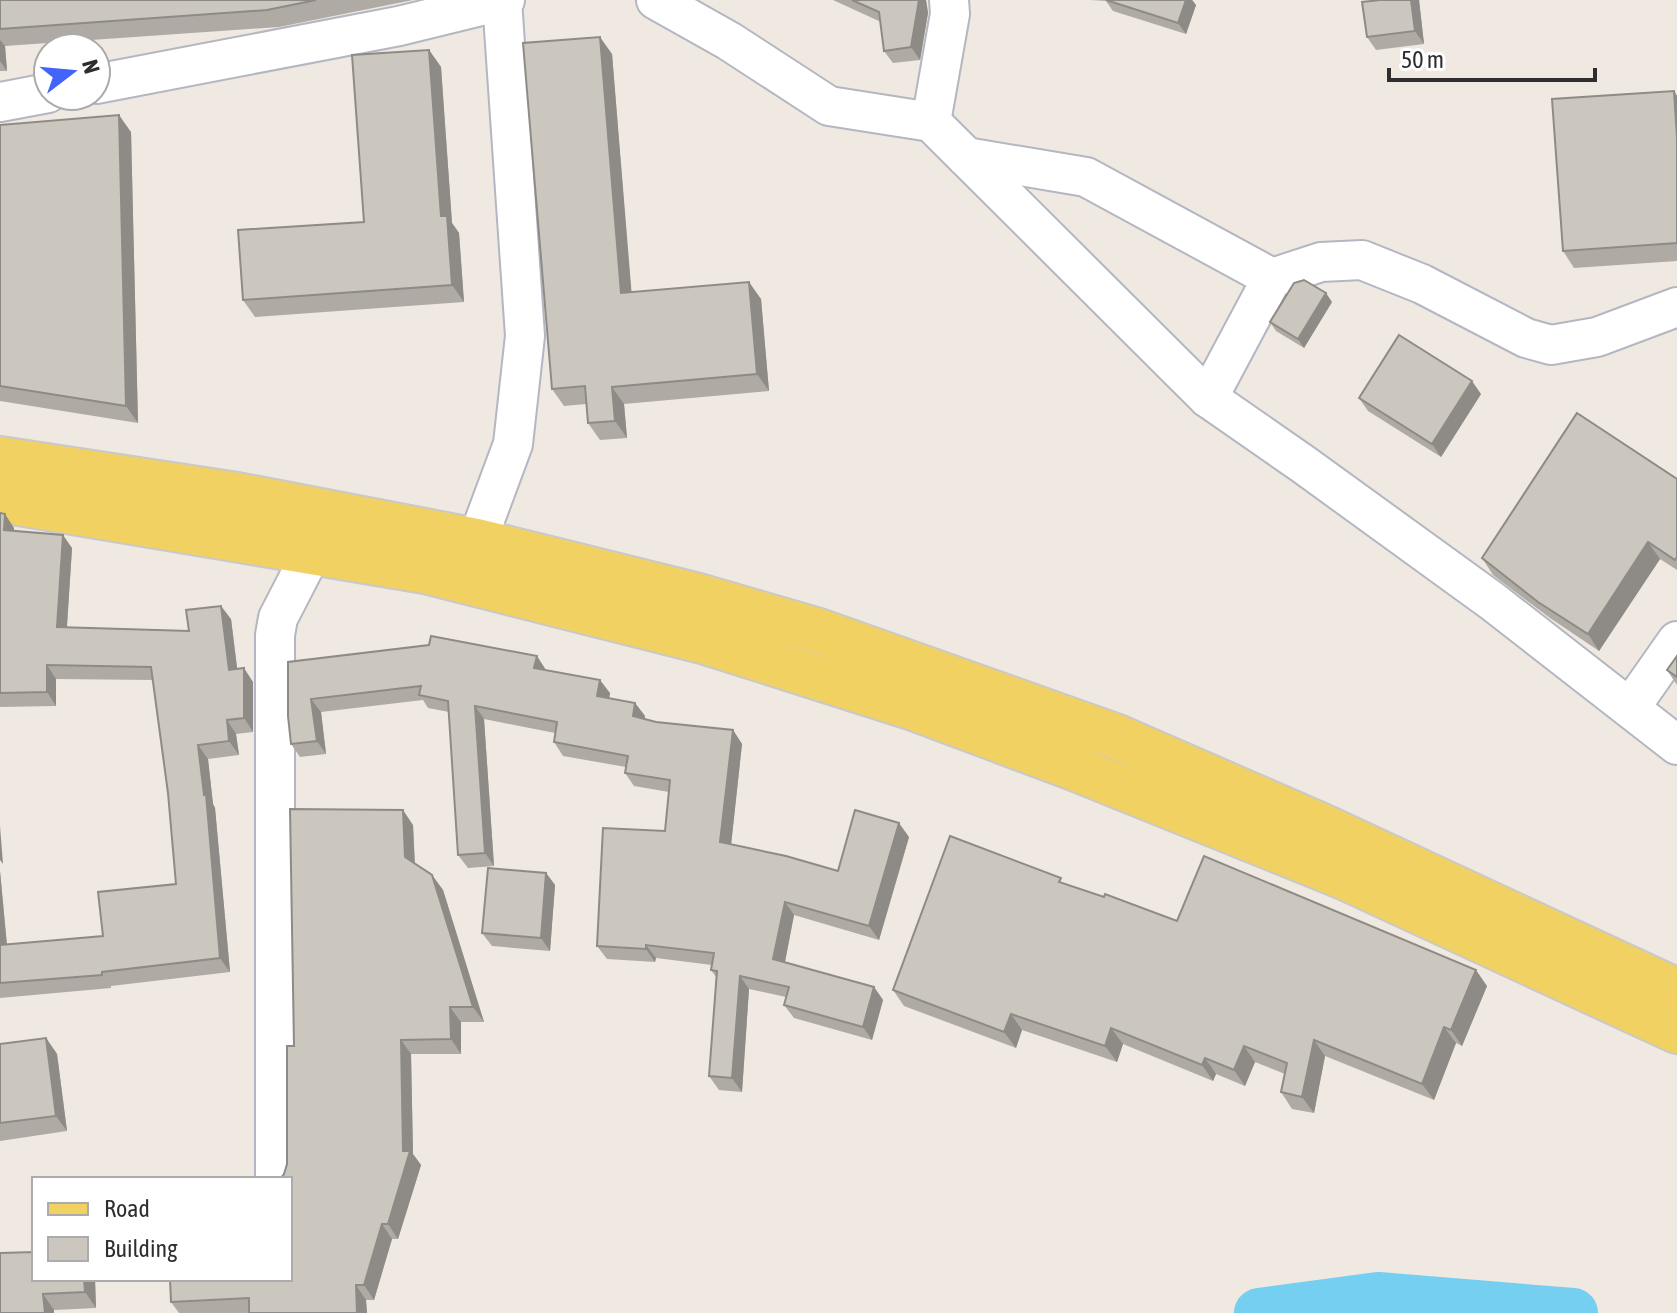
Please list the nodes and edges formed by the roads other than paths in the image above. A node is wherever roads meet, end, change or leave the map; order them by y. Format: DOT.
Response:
graph roads {
  1 [pos="503,0"];
  2 [pos="656,0"];
  3 [pos="949,0"];
  4 [pos="112,81"];
  5 [pos="32,96"];
  6 [pos="0,102"];
  7 [pos="931,122"];
  8 [pos="966,157"];
  9 [pos="1272,278"];
  10 [pos="1677,307"];
  11 [pos="1208,398"];
  12 [pos="0,459"];
  13 [pos="0,500"];
  14 [pos="477,541"];
  15 [pos="312,552"];
  16 [pos="1677,641"];
  17 [pos="1630,708"];
  18 [pos="1677,745"];
  19 [pos="1677,991"];
  20 [pos="1677,1031"];
  21 [pos="275,1177"];
  1 -- 4 [label="street"];
  1 -- 14 [label="street"];
  2 -- 7 [label="street"];
  3 -- 7 [label="street"];
  5 -- 6 [label="street"];
  7 -- 8 [label="street"];
  8 -- 9 [label="street"];
  8 -- 11 [label="street"];
  9 -- 10 [label="street"];
  9 -- 11 [label="street"];
  11 -- 17 [label="street"];
  12 -- 14 [label="main road"];
  13 -- 15 [label="main road"];
  14 -- 19 [label="main road"];
  15 -- 20 [label="main road"];
  15 -- 21 [label="street"];
  16 -- 17 [label="street"];
  17 -- 18 [label="street"];
}
